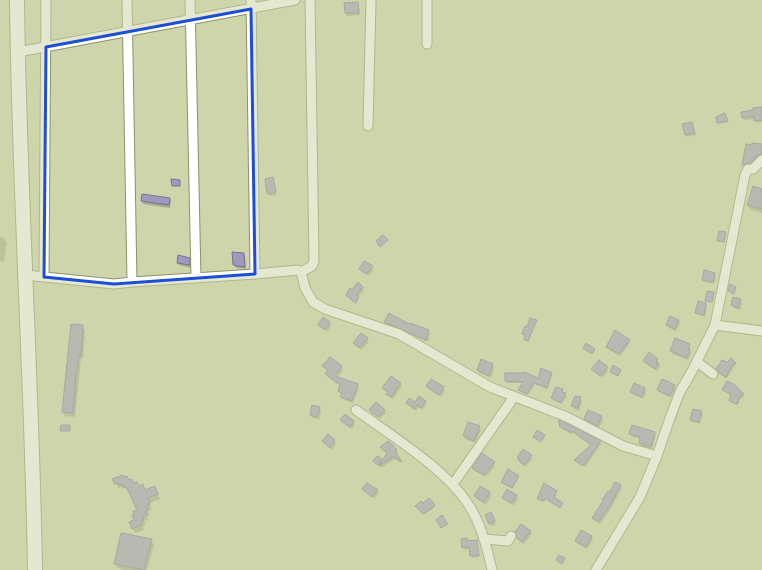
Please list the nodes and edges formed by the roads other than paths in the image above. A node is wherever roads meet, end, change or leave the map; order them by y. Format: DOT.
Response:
graph roads {
  1 [pos="17,0"];
  2 [pos="46,0"];
  3 [pos="127,0"];
  4 [pos="190,0"];
  5 [pos="295,0"];
  6 [pos="310,0"];
  7 [pos="371,0"];
  8 [pos="427,0"];
  9 [pos="251,5"];
  10 [pos="190,20"];
  11 [pos="127,32"];
  12 [pos="427,44"];
  13 [pos="46,47"];
  14 [pos="18,52"];
  15 [pos="368,126"];
  16 [pos="762,160"];
  17 [pos="301,272"];
  18 [pos="255,274"];
  19 [pos="25,275"];
  20 [pos="44,277"];
  21 [pos="196,278"];
  22 [pos="132,282"];
  23 [pos="715,325"];
  24 [pos="762,331"];
  25 [pos="697,362"];
  26 [pos="713,374"];
  27 [pos="514,397"];
  28 [pos="356,410"];
  29 [pos="657,456"];
  30 [pos="453,484"];
  31 [pos="511,536"];
  32 [pos="484,539"];
  33 [pos="35,570"];
  34 [pos="492,570"];
  35 [pos="596,570"];
  1 -- 14 [label="main road"];
  2 -- 13 [label="street"];
  3 -- 11 [label="street"];
  4 -- 10 [label="street"];
  5 -- 9 [label="street"];
  6 -- 17 [label="street"];
  7 -- 15 [label="street"];
  8 -- 12 [label="street"];
  9 -- 10 [label="street"];
  9 -- 18 [label="street"];
  10 -- 11 [label="street"];
  10 -- 21 [label="street"];
  11 -- 13 [label="street"];
  11 -- 22 [label="street"];
  13 -- 14 [label="street"];
  13 -- 20 [label="street"];
  14 -- 19 [label="main road"];
  16 -- 23 [label="street"];
  17 -- 18 [label="street"];
  17 -- 27 [label="street"];
  18 -- 21 [label="street"];
  19 -- 20 [label="street"];
  19 -- 33 [label="main road"];
  20 -- 22 [label="street"];
  21 -- 22 [label="street"];
  23 -- 24 [label="street"];
  23 -- 25 [label="street"];
  25 -- 26 [label="street"];
  25 -- 29 [label="street"];
  27 -- 29 [label="street"];
  27 -- 30 [label="street"];
  28 -- 30 [label="street"];
  29 -- 35 [label="street"];
  30 -- 32 [label="street"];
  31 -- 32 [label="street"];
  32 -- 34 [label="street"];
}
